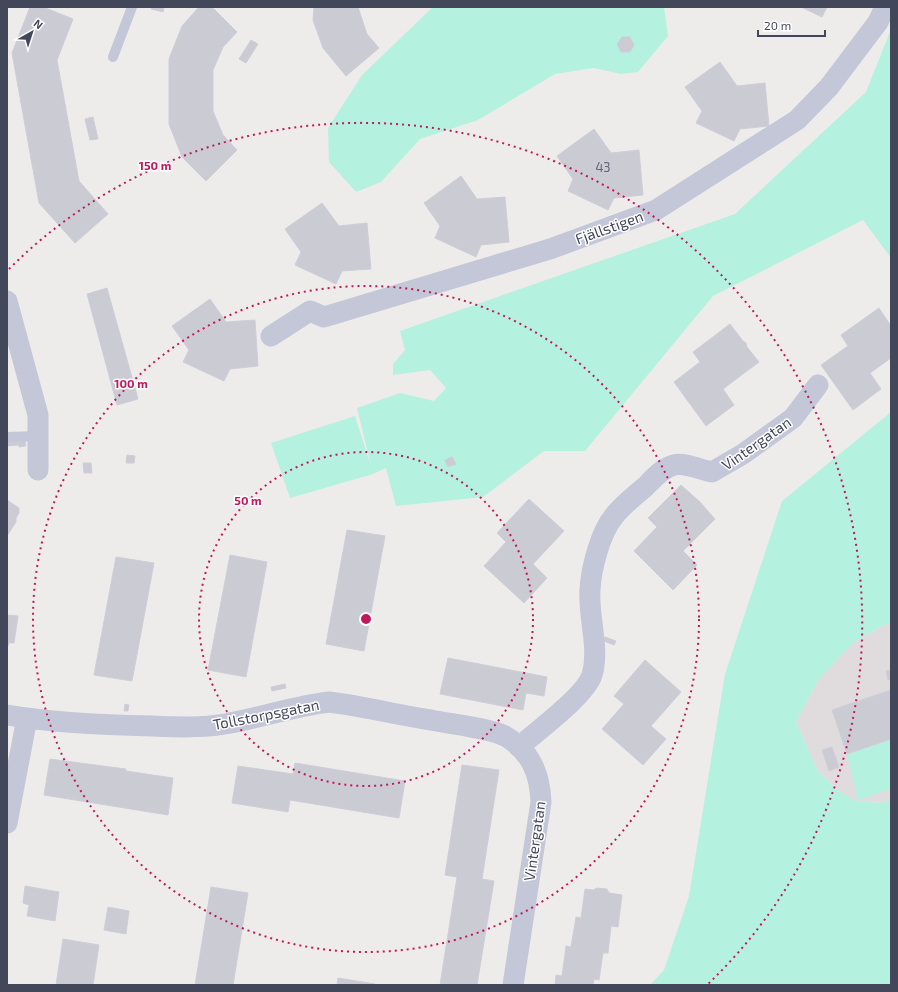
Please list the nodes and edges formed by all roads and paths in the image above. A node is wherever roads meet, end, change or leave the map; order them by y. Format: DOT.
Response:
graph roads {
  1 [pos="132,7"];
  2 [pos="885,7"];
  3 [pos="113,57"];
  4 [pos="7,301"];
  5 [pos="271,336"];
  6 [pos="818,385"];
  7 [pos="39,436"];
  8 [pos="7,437"];
  9 [pos="38,470"];
  10 [pos="17,717"];
  11 [pos="519,747"];
  12 [pos="7,822"];
  13 [pos="513,985"];
  1 -- 3 [label="lane"];
  2 -- 5 [label="street, Fjällstigen"];
  4 -- 7 [label="street"];
  6 -- 11 [label="street, Vintergatan"];
  7 -- 8 [label="lane"];
  7 -- 9 [label="street"];
  10 -- 11 [label="street, Tollstorpsgatan"];
  10 -- 12 [label="street"];
  11 -- 13 [label="street, Vintergatan"];
}
